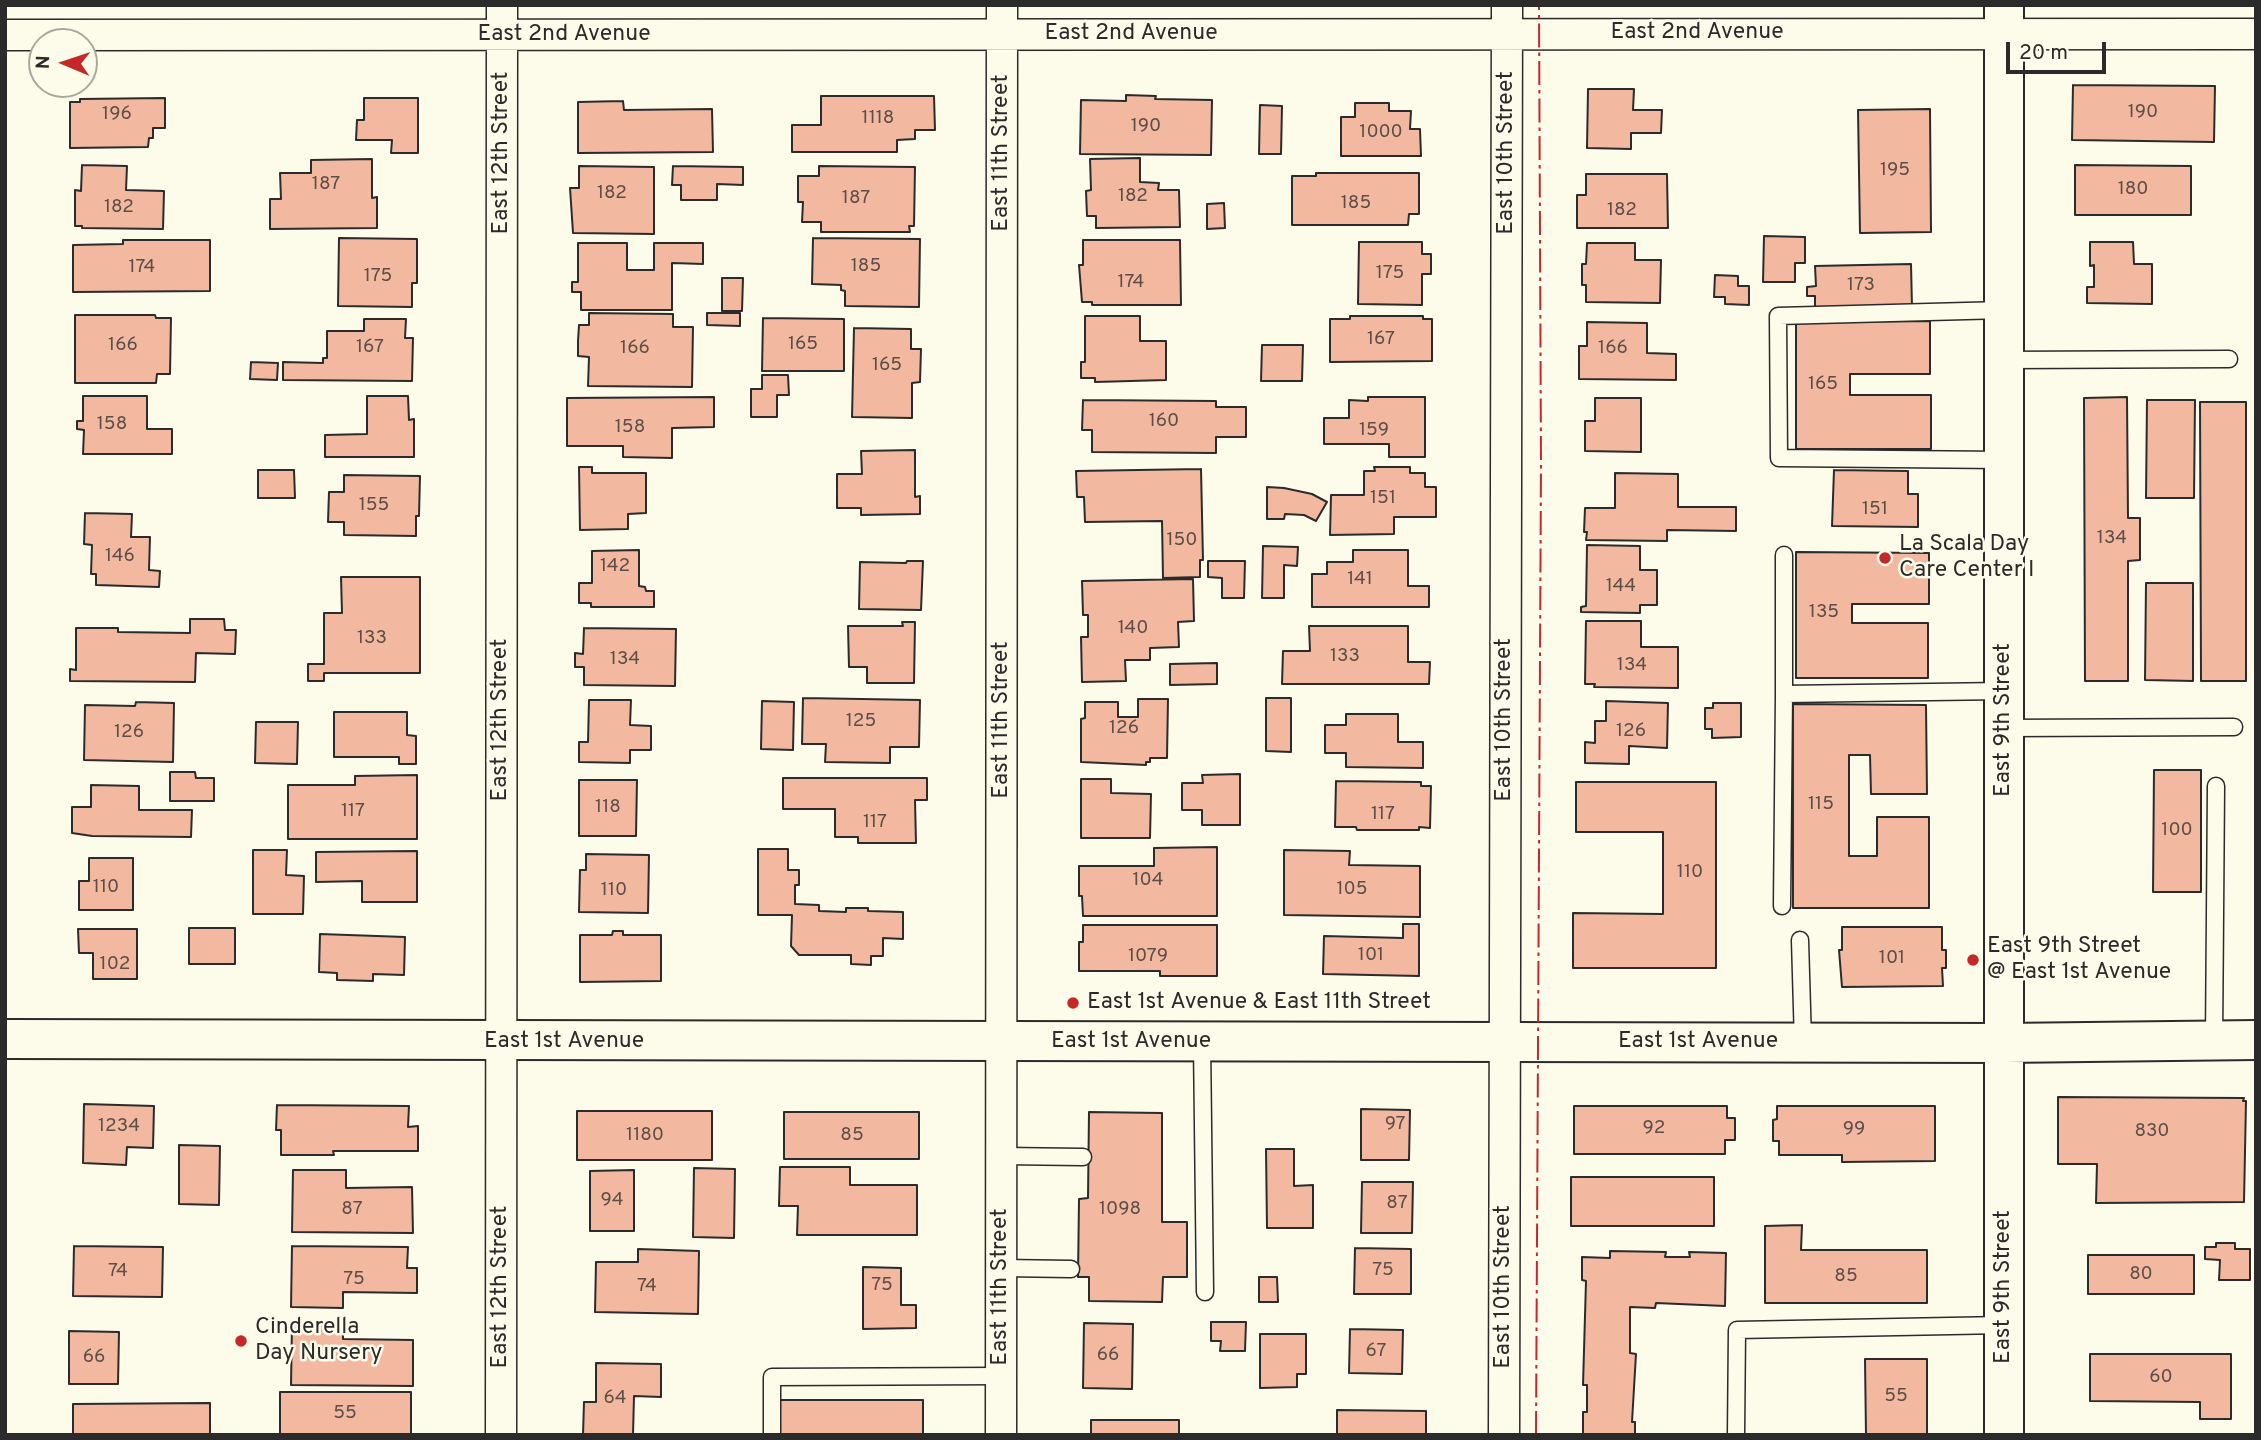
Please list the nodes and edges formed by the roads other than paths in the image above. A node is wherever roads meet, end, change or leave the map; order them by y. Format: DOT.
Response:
graph roads {
  1 [pos="502,5"];
  2 [pos="1002,5"];
  3 [pos="1507,19"];
  4 [pos="2004,19"];
  5 [pos="2256,34"];
  6 [pos="5,35"];
  7 [pos="502,35"];
  8 [pos="1003,35"];
  9 [pos="2004,310"];
  10 [pos="2230,359"];
  11 [pos="2004,360"];
  12 [pos="2004,460"];
  13 [pos="1784,555"];
  14 [pos="1784,694"];
  15 [pos="2004,710"];
  16 [pos="2234,727"];
  17 [pos="2216,786"];
  18 [pos="1782,906"];
  19 [pos="1800,940"];
  20 [pos="5,1039"];
  21 [pos="2256,1040"];
  22 [pos="500,1041"];
  23 [pos="2214,1041"];
  24 [pos="1202,1042"];
  25 [pos="1504,1042"];
  26 [pos="1002,1043"];
  27 [pos="1803,1043"];
  28 [pos="2004,1043"];
  29 [pos="1002,1156"];
  30 [pos="1083,1157"];
  31 [pos="1002,1268"];
  32 [pos="1071,1269"];
  33 [pos="1205,1292"];
  34 [pos="2004,1325"];
  35 [pos="1001,1377"];
  36 [pos="501,1435"];
  37 [pos="772,1435"];
  38 [pos="1001,1435"];
  39 [pos="1504,1435"];
  40 [pos="1736,1435"];
  41 [pos="2004,1435"];
  1 -- 7 [label="street, East 12th Street"];
  2 -- 8 [label="street, East 11th Street"];
  3 -- 4 [label="street, East 2nd Avenue"];
  3 -- 8 [label="street, East 2nd Avenue"];
  3 -- 25 [label="street, East 10th Street"];
  4 -- 5 [label="street, East 2nd Avenue"];
  4 -- 9 [label="street, East 9th Street"];
  6 -- 7 [label="street, East 2nd Avenue"];
  7 -- 8 [label="street, East 2nd Avenue"];
  7 -- 22 [label="street, East 12th Street"];
  8 -- 26 [label="street, East 11th Street"];
  9 -- 11 [label="street, East 9th Street"];
  9 -- 12 [label="lane"];
  10 -- 11 [label="lane"];
  11 -- 12 [label="street, East 9th Street"];
  12 -- 15 [label="street, East 9th Street"];
  13 -- 14 [label="lane"];
  14 -- 15 [label="lane"];
  14 -- 18 [label="lane"];
  15 -- 16 [label="lane"];
  15 -- 28 [label="street, East 9th Street"];
  17 -- 23 [label="lane"];
  19 -- 27 [label="lane"];
  20 -- 22 [label="street, East 1st Avenue"];
  21 -- 23 [label="street, East 1st Avenue"];
  22 -- 26 [label="street, East 1st Avenue"];
  22 -- 36 [label="street, East 12th Street"];
  23 -- 28 [label="street, East 1st Avenue"];
  24 -- 25 [label="street, East 1st Avenue"];
  24 -- 26 [label="street, East 1st Avenue"];
  24 -- 33 [label="lane"];
  25 -- 27 [label="street, East 1st Avenue"];
  25 -- 39 [label="street, East 10th Street"];
  26 -- 29 [label="street, East 11th Street"];
  27 -- 28 [label="street, East 1st Avenue"];
  28 -- 34 [label="street, East 9th Street"];
  29 -- 30 [label="lane"];
  29 -- 31 [label="street, East 11th Street"];
  31 -- 32 [label="lane"];
  31 -- 35 [label="street, East 11th Street"];
  34 -- 40 [label="lane"];
  34 -- 41 [label="street, East 9th Street"];
  35 -- 37 [label="lane"];
  35 -- 38 [label="street, East 11th Street"];
}
